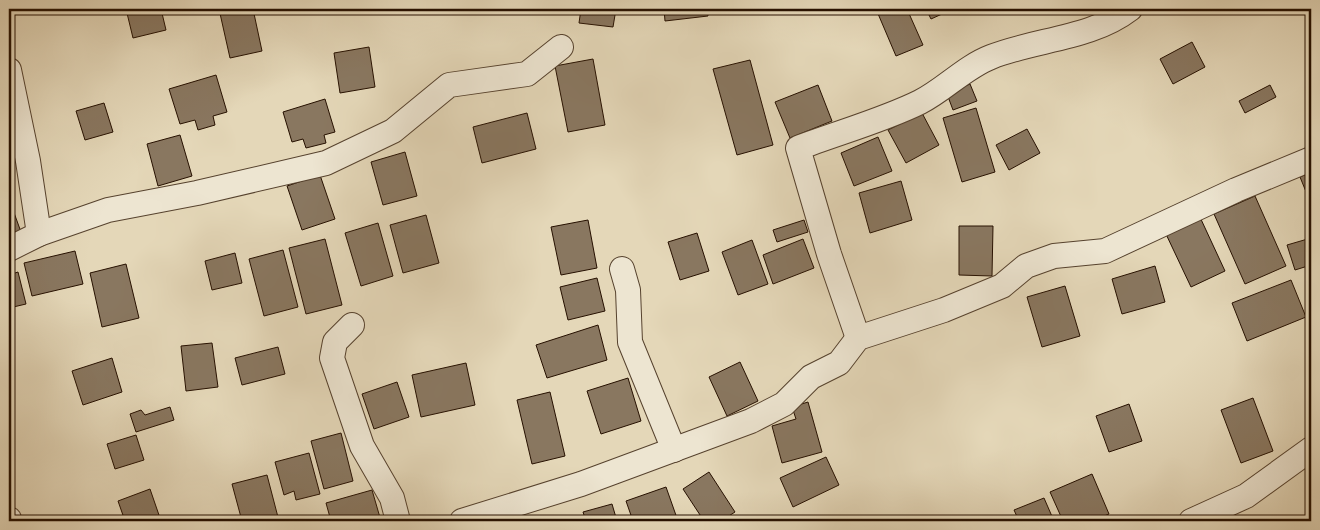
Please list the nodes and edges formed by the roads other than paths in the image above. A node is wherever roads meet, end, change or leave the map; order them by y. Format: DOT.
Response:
graph roads {
  1 [pos="1130,9"];
  2 [pos="561,46"];
  3 [pos="9,70"];
  4 [pos="1311,159"];
  5 [pos="39,234"];
  6 [pos="9,249"];
  7 [pos="622,269"];
  8 [pos="352,325"];
  9 [pos="858,338"];
  10 [pos="1311,449"];
  11 [pos="674,450"];
  12 [pos="505,515"];
  13 [pos="398,521"];
  14 [pos="462,521"];
  15 [pos="1191,521"];
  1 -- 9 [label="street"];
  2 -- 5 [label="street"];
  3 -- 5 [label="street"];
  4 -- 9 [label="street"];
  5 -- 6 [label="street"];
  7 -- 11 [label="street"];
  8 -- 13 [label="street"];
  9 -- 11 [label="street"];
  10 -- 15 [label="street"];
  11 -- 12 [label="street"];
  12 -- 14 [label="street"];
}
